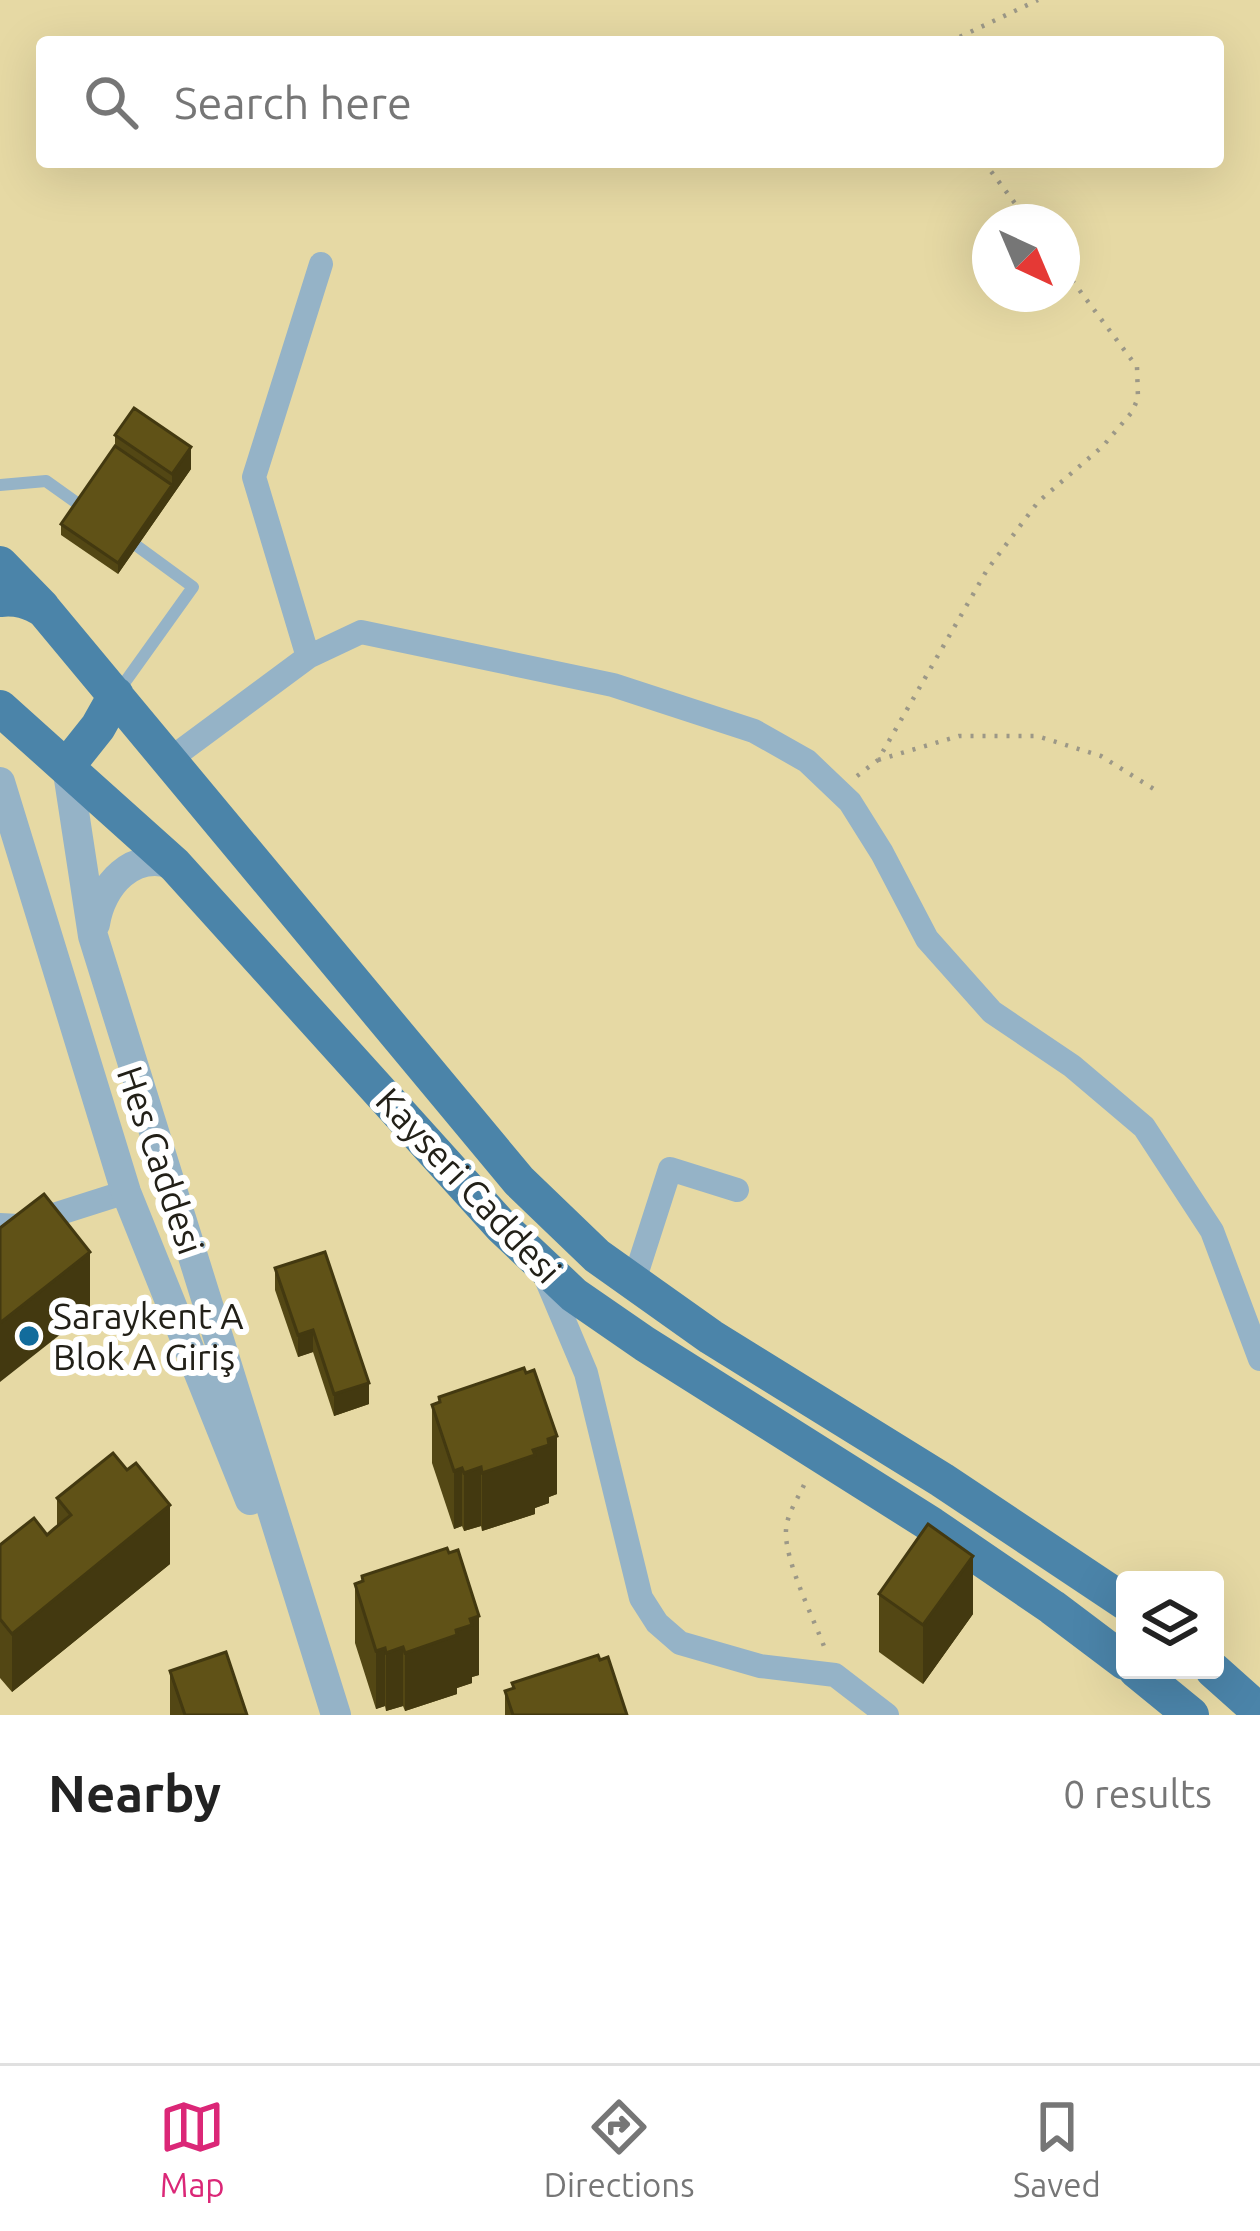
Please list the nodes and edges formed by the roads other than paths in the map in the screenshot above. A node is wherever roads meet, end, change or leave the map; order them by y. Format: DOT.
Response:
graph roads {
  1 [pos="321,264"];
  2 [pos="0,485"];
  3 [pos="81,506"];
  4 [pos="137,546"];
  5 [pos="0,564"];
  6 [pos="0,599"];
  7 [pos="49,616"];
  8 [pos="308,657"];
  9 [pos="116,695"];
  10 [pos="0,708"];
  11 [pos="169,760"];
  12 [pos="67,766"];
  13 [pos="0,782"];
  14 [pos="175,865"];
  15 [pos="93,936"];
  16 [pos="737,1190"];
  17 [pos="126,1192"];
  18 [pos="6,1231"];
  19 [pos="539,1262"];
  20 [pos="634,1281"];
  21 [pos="1260,1359"];
  22 [pos="1116,1596"];
  23 [pos="1116,1655"];
  24 [pos="1147,1679"];
  25 [pos="1223,1679"];
  26 [pos="332,1702"];
  27 [pos="1260,1712"];
  28 [pos="887,1715"];
  29 [pos="1191,1715"];
  1 -- 8 [label="street"];
  2 -- 3 [label="lane"];
  4 -- 9 [label="lane"];
  5 -- 7 [label="main road, Kayseri Caddesi"];
  6 -- 7 [label="main road"];
  7 -- 9 [label="main road, Kayseri Caddesi"];
  8 -- 11 [label="street"];
  8 -- 21 [label="street"];
  9 -- 11 [label="main road, Kayseri Caddesi"];
  9 -- 12 [label="main road"];
  10 -- 12 [label="main road, Kayseri Caddesi"];
  11 -- 20 [label="main road, Kayseri Caddesi"];
  12 -- 14 [label="main road, Kayseri Caddesi"];
  12 -- 15 [label="street, Hes Caddesi"];
  13 -- 17 [label="street, Hes Caddesi"];
  14 -- 15 [label="street"];
  14 -- 19 [label="main road, Kayseri Caddesi"];
  15 -- 26 [label="street, Hes Caddesi"];
  16 -- 20 [label="street"];
  17 -- 18 [label="street"];
  17 -- 26 [label="street, Hes Caddesi"];
  19 -- 23 [label="main road, Kayseri Caddesi"];
  19 -- 28 [label="street"];
  20 -- 22 [label="main road, Kayseri Caddesi"];
  24 -- 29 [label="main road"];
  25 -- 27 [label="main road"];
}
